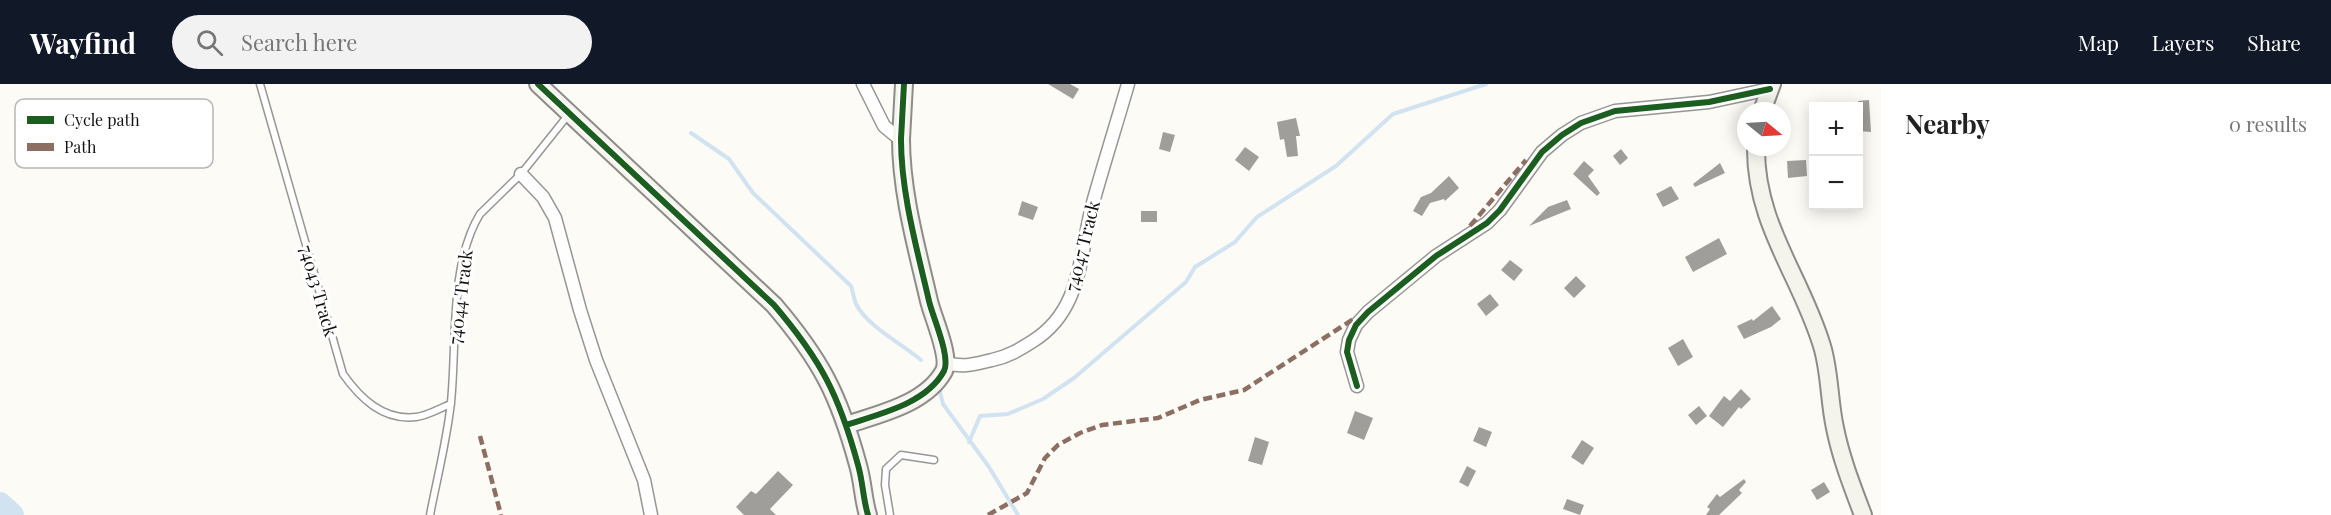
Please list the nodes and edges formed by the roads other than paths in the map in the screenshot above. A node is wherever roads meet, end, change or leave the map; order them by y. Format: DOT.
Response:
graph roads {
  1 [pos="260,84"];
  2 [pos="538,84"];
  3 [pos="863,84"];
  4 [pos="904,84"];
  5 [pos="1128,84"];
  6 [pos="1771,87"];
  7 [pos="1765,102"];
  8 [pos="569,114"];
  9 [pos="901,140"];
  10 [pos="1757,156"];
  11 [pos="521,174"];
  12 [pos="945,368"];
  13 [pos="1357,386"];
  14 [pos="451,404"];
  15 [pos="846,425"];
  16 [pos="934,460"];
  17 [pos="862,512"];
  18 [pos="430,515"];
  19 [pos="651,515"];
  20 [pos="890,515"];
  21 [pos="1863,515"];
  1 -- 14 [label="lane, 74043 Track"];
  2 -- 8 [label="street"];
  3 -- 9 [label="street"];
  4 -- 9 [label="street"];
  5 -- 12 [label="street, 74047 Track"];
  6 -- 7 [label="street"];
  6 -- 13 [label="street"];
  8 -- 11 [label="lane, 74044 Track"];
  8 -- 15 [label="street"];
  9 -- 12 [label="street"];
  10 -- 21 [label="street"];
  11 -- 14 [label="lane, 74044 Track"];
  11 -- 19 [label="street"];
  12 -- 15 [label="street"];
  14 -- 18 [label="lane, 74044 Track"];
  15 -- 17 [label="street"];
  16 -- 20 [label="lane"];
}
